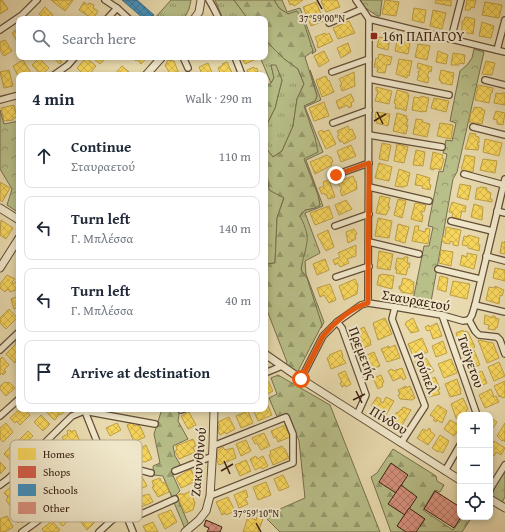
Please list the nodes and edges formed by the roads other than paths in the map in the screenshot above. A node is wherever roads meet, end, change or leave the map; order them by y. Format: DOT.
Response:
graph roads {
  1 [pos="37,0"];
  2 [pos="105,0"];
  3 [pos="201,0"];
  4 [pos="209,0"];
  5 [pos="356,0"];
  6 [pos="461,0"];
  7 [pos="117,8"];
  8 [pos="362,9"];
  9 [pos="19,16"];
  10 [pos="110,16"];
  11 [pos="126,16"];
  12 [pos="196,16"];
  13 [pos="218,16"];
  14 [pos="16,18"];
  15 [pos="369,19"];
  16 [pos="505,20"];
  17 [pos="329,23"];
  18 [pos="0,30"];
  19 [pos="451,39"];
  20 [pos="497,50"];
  21 [pos="505,52"];
  22 [pos="369,59"];
  23 [pos="72,60"];
  24 [pos="159,60"];
  25 [pos="184,60"];
  26 [pos="236,60"];
  27 [pos="188,68"];
  28 [pos="58,72"];
  29 [pos="149,72"];
  30 [pos="241,72"];
  31 [pos="332,72"];
  32 [pos="369,79"];
  33 [pos="485,80"];
  34 [pos="505,85"];
  35 [pos="449,94"];
  36 [pos="16,96"];
  37 [pos="0,100"];
  38 [pos="369,110"];
  39 [pos="333,123"];
  40 [pos="473,127"];
  41 [pos="369,134"];
  42 [pos="505,135"];
  43 [pos="442,147"];
  44 [pos="369,163"];
  45 [pos="464,174"];
  46 [pos="336,175"];
  47 [pos="504,182"];
  48 [pos="369,187"];
  49 [pos="429,201"];
  50 [pos="0,208"];
  51 [pos="497,211"];
  52 [pos="505,213"];
  53 [pos="369,214"];
  54 [pos="16,218"];
  55 [pos="451,221"];
  56 [pos="335,226"];
  57 [pos="492,231"];
  58 [pos="369,242"];
  59 [pos="16,245"];
  60 [pos="420,254"];
  61 [pos="486,256"];
  62 [pos="505,261"];
  63 [pos="368,266"];
  64 [pos="0,268"];
  65 [pos="438,269"];
  66 [pos="336,277"];
  67 [pos="480,279"];
  68 [pos="368,303"];
  69 [pos="475,305"];
  70 [pos="395,307"];
  71 [pos="505,312"];
  72 [pos="442,315"];
  73 [pos="469,320"];
  74 [pos="337,322"];
  75 [pos="16,335"];
  76 [pos="0,350"];
  77 [pos="505,354"];
  78 [pos="268,356"];
  79 [pos="282,366"];
  80 [pos="268,372"];
  81 [pos="301,379"];
  82 [pos="16,401"];
  83 [pos="80,412"];
  84 [pos="85,412"];
  85 [pos="94,412"];
  86 [pos="214,412"];
  87 [pos="476,412"];
  88 [pos="357,415"];
  89 [pos="0,416"];
  90 [pos="155,424"];
  91 [pos="48,440"];
  92 [pos="96,440"];
  93 [pos="401,443"];
  94 [pos="214,446"];
  95 [pos="458,448"];
  96 [pos="212,456"];
  97 [pos="505,465"];
  98 [pos="142,470"];
  99 [pos="175,471"];
  100 [pos="445,471"];
  101 [pos="151,472"];
  102 [pos="10,477"];
  103 [pos="457,478"];
  104 [pos="493,484"];
  105 [pos="0,485"];
  106 [pos="210,496"];
  107 [pos="175,499"];
  108 [pos="493,501"];
  109 [pos="505,508"];
  110 [pos="142,514"];
  111 [pos="34,522"];
  112 [pos="110,522"];
  113 [pos="129,522"];
  114 [pos="22,532"];
  115 [pos="99,532"];
  116 [pos="133,532"];
  117 [pos="185,532"];
  1 -- 9 [label="street"];
  2 -- 7 [label="street"];
  3 -- 12 [label="street"];
  4 -- 13 [label="street"];
  5 -- 8 [label="street"];
  6 -- 19 [label="street"];
  7 -- 10 [label="street"];
  7 -- 11 [label="street"];
  8 -- 15 [label="street"];
  8 -- 17 [label="street"];
  14 -- 18 [label="street"];
  15 -- 19 [label="street"];
  15 -- 22 [label="street"];
  16 -- 20 [label="street"];
  19 -- 20 [label="street"];
  20 -- 21 [label="street"];
  22 -- 31 [label="street"];
  22 -- 32 [label="street"];
  23 -- 28 [label="street"];
  24 -- 29 [label="street"];
  25 -- 27 [label="street"];
  26 -- 30 [label="street"];
  32 -- 35 [label="street"];
  32 -- 38 [label="street"];
  33 -- 34 [label="street"];
  36 -- 37 [label="street"];
  38 -- 39 [label="street"];
  38 -- 41 [label="street"];
  40 -- 42 [label="street"];
  41 -- 43 [label="street"];
  41 -- 44 [label="street"];
  44 -- 46 [label="street"];
  44 -- 48 [label="street"];
  45 -- 47 [label="street"];
  47 -- 51 [label="street"];
  48 -- 49 [label="street"];
  48 -- 53 [label="street"];
  50 -- 54 [label="street"];
  51 -- 52 [label="street"];
  51 -- 57 [label="street"];
  53 -- 56 [label="street"];
  53 -- 58 [label="street"];
  55 -- 57 [label="street"];
  57 -- 61 [label="street"];
  58 -- 60 [label="street"];
  58 -- 63 [label="street"];
  59 -- 64 [label="street"];
  61 -- 62 [label="street"];
  61 -- 67 [label="street"];
  63 -- 66 [label="street"];
  63 -- 68 [label="street"];
  65 -- 67 [label="street"];
  67 -- 69 [label="street"];
  68 -- 70 [label="street, Σταυραετού"];
  68 -- 74 [label="street, Σταυραετού"];
  69 -- 71 [label="street"];
  69 -- 73 [label="street"];
  70 -- 72 [label="street, Σταυραετού"];
  70 -- 93 [label="street, Ρούπελ"];
  72 -- 73 [label="street, Σταυραετού"];
  72 -- 87 [label="street, Ταϋγετου"];
  73 -- 77 [label="street"];
  74 -- 81 [label="street, Σταυραετού"];
  74 -- 88 [label="street, Πρεμετής"];
  75 -- 76 [label="street"];
  78 -- 79 [label="street, Πίνδου"];
  79 -- 80 [label="street"];
  79 -- 81 [label="street, Πίνδου"];
  81 -- 88 [label="street, Πίνδου"];
  82 -- 89 [label="street"];
  83 -- 91 [label="street"];
  84 -- 92 [label="street"];
  85 -- 90 [label="street"];
  86 -- 94 [label="street, Ζακυνθινού"];
  88 -- 93 [label="street, Πίνδου"];
  93 -- 100 [label="street, Πίνδου"];
  94 -- 96 [label="street, Ζακυνθινού"];
  94 -- 106 [label="street"];
  95 -- 100 [label="street"];
  96 -- 99 [label="street"];
  96 -- 106 [label="street, Ζακυνθινού"];
  97 -- 104 [label="street"];
  98 -- 101 [label="street"];
  100 -- 103 [label="street, Πίνδου"];
  102 -- 105 [label="street"];
  106 -- 117 [label="street, Ζακυνθινού"];
  107 -- 110 [label="street"];
  108 -- 109 [label="street"];
  111 -- 114 [label="street"];
  112 -- 115 [label="street"];
  113 -- 116 [label="street"];
}
